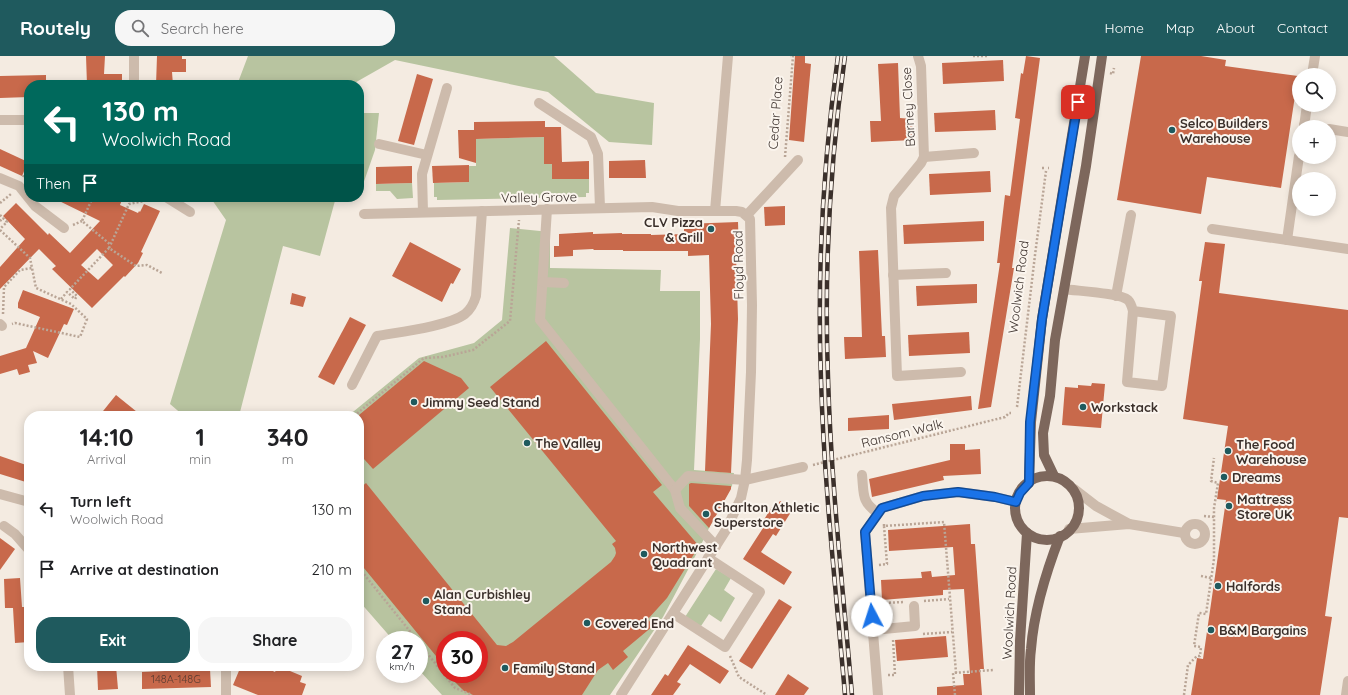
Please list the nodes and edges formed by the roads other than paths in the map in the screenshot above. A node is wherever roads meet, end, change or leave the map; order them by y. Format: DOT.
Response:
graph roads {
  1 [pos="134,56"];
  2 [pos="728,56"];
  3 [pos="918,56"];
  4 [pos="1085,56"];
  5 [pos="1102,56"];
  6 [pos="1315,56"];
  7 [pos="1313,68"];
  8 [pos="134,80"];
  9 [pos="447,88"];
  10 [pos="539,103"];
  11 [pos="0,120"];
  12 [pos="24,120"];
  13 [pos="1336,130"];
  14 [pos="1348,132"];
  15 [pos="378,144"];
  16 [pos="974,153"];
  17 [pos="426,155"];
  18 [pos="924,157"];
  19 [pos="798,160"];
  20 [pos="1298,164"];
  21 [pos="0,178"];
  22 [pos="24,192"];
  23 [pos="32,202"];
  24 [pos="174,202"];
  25 [pos="600,208"];
  26 [pos="547,209"];
  27 [pos="482,211"];
  28 [pos="715,211"];
  29 [pos="190,212"];
  30 [pos="423,212"];
  31 [pos="364,214"];
  32 [pos="747,215"];
  33 [pos="1131,215"];
  34 [pos="64,228"];
  35 [pos="1212,229"];
  36 [pos="1287,240"];
  37 [pos="1348,249"];
  38 [pos="946,273"];
  39 [pos="893,275"];
  40 [pos="543,282"];
  41 [pos="564,283"];
  42 [pos="1064,289"];
  43 [pos="1116,296"];
  44 [pos="1133,311"];
  45 [pos="961,372"];
  46 [pos="352,385"];
  47 [pos="803,467"];
  48 [pos="862,475"];
  49 [pos="1054,476"];
  50 [pos="745,480"];
  51 [pos="1029,483"];
  52 [pos="1074,489"];
  53 [pos="675,490"];
  54 [pos="0,494"];
  55 [pos="24,501"];
  56 [pos="1016,502"];
  57 [pos="880,511"];
  58 [pos="1129,524"];
  59 [pos="4,526"];
  60 [pos="1069,530"];
  61 [pos="1027,533"];
  62 [pos="1184,533"];
  63 [pos="1060,536"];
  64 [pos="24,544"];
  65 [pos="716,546"];
  66 [pos="708,558"];
  67 [pos="914,603"];
  68 [pos="674,614"];
  69 [pos="873,630"];
  70 [pos="68,671"];
  71 [pos="226,671"];
  72 [pos="1348,681"];
  73 [pos="70,695"];
  74 [pos="226,695"];
  75 [pos="621,695"];
  76 [pos="878,695"];
  77 [pos="1019,695"];
  78 [pos="1030,695"];
  79 [pos="1346,695"];
  1 -- 8 [label="street"];
  2 -- 28 [label="street"];
  3 -- 18 [label="street, Barney Close"];
  4 -- 51 [label="main road"];
  5 -- 42 [label="main road"];
  6 -- 7 [label="street"];
  9 -- 17 [label="street"];
  10 -- 25 [label="street"];
  11 -- 12 [label="street"];
  13 -- 14 [label="street"];
  15 -- 17 [label="street"];
  16 -- 18 [label="street, Barney Close"];
  17 -- 30 [label="street"];
  18 -- 39 [label="street, Barney Close"];
  19 -- 32 [label="street"];
  20 -- 36 [label="street"];
  21 -- 22 [label="street"];
  23 -- 34 [label="street"];
  24 -- 29 [label="street"];
  25 -- 26 [label="street, Valley Grove"];
  25 -- 28 [label="street, Valley Grove"];
  26 -- 27 [label="street, Valley Grove"];
  26 -- 40 [label="street"];
  27 -- 30 [label="street, Valley Grove"];
  27 -- 46 [label="street"];
  28 -- 32 [label="street, Floyd Road"];
  30 -- 31 [label="street, Valley Grove"];
  32 -- 50 [label="street, Floyd Road"];
  33 -- 43 [label="street"];
  35 -- 36 [label="street"];
  36 -- 37 [label="street"];
  38 -- 39 [label="street"];
  39 -- 45 [label="street, Barney Close"];
  40 -- 41 [label="street"];
  40 -- 53 [label="street"];
  42 -- 43 [label="street"];
  42 -- 49 [label="main road"];
  43 -- 44 [label="street"];
  44 -- 44 [label="street"];
  47 -- 50 [label="street"];
  48 -- 57 [label="street"];
  49 -- 51 [label="main road"];
  49 -- 52 [label="main road"];
  50 -- 53 [label="street"];
  50 -- 65 [label="street, Floyd Road"];
  51 -- 56 [label="main road"];
  52 -- 58 [label="street"];
  52 -- 60 [label="main road"];
  53 -- 65 [label="street"];
  54 -- 55 [label="street"];
  56 -- 57 [label="street"];
  56 -- 61 [label="main road"];
  57 -- 69 [label="street"];
  58 -- 60 [label="street"];
  58 -- 62 [label="street"];
  59 -- 64 [label="street"];
  60 -- 63 [label="main road"];
  61 -- 63 [label="main road"];
  61 -- 77 [label="main road, Woolwich Road"];
  63 -- 78 [label="main road, Woolwich Road"];
  65 -- 66 [label="street, Floyd Road"];
  66 -- 68 [label="street, Floyd Road"];
  66 -- 68 [label="street"];
  67 -- 69 [label="street"];
  68 -- 75 [label="street, Floyd Road"];
  69 -- 76 [label="street"];
  70 -- 73 [label="street"];
  71 -- 74 [label="street"];
  72 -- 79 [label="street"];
}
